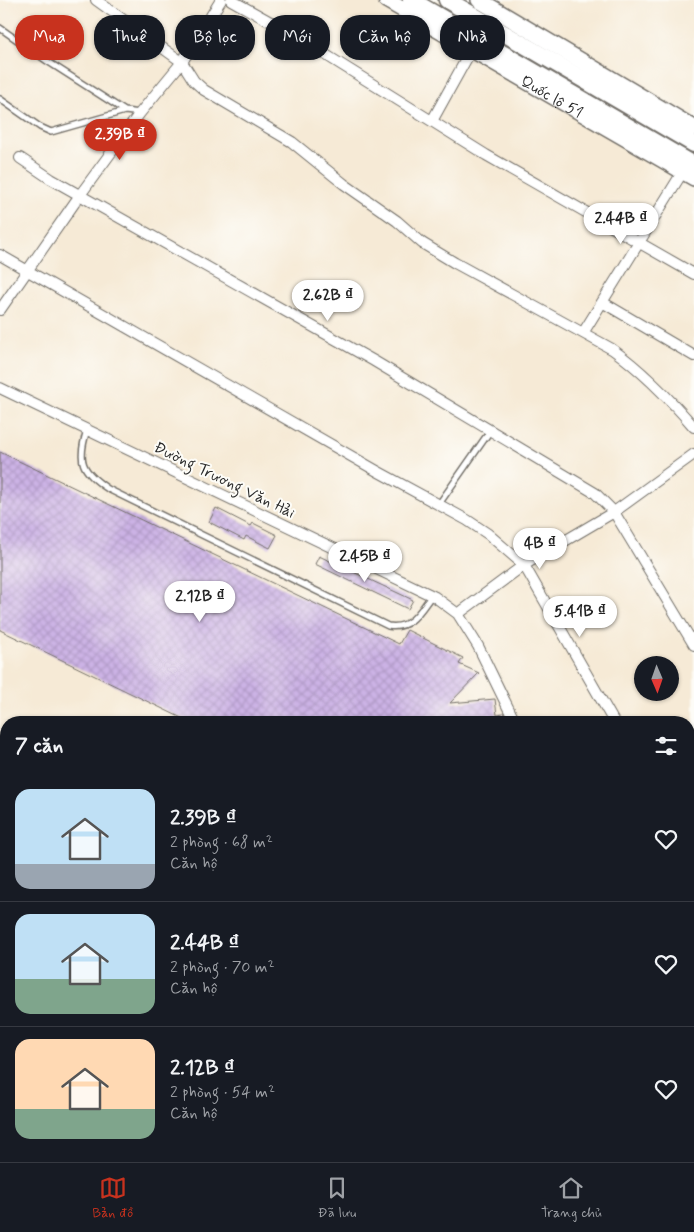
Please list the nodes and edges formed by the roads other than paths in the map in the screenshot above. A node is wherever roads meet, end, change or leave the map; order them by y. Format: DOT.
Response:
graph roads {
  1 [pos="96,0"];
  2 [pos="221,0"];
  3 [pos="231,0"];
  4 [pos="386,0"];
  5 [pos="411,0"];
  6 [pos="447,0"];
  7 [pos="479,0"];
  8 [pos="468,13"];
  9 [pos="440,20"];
  10 [pos="440,27"];
  11 [pos="0,28"];
  12 [pos="466,60"];
  13 [pos="503,60"];
  14 [pos="182,62"];
  15 [pos="0,99"];
  16 [pos="125,110"];
  17 [pos="140,113"];
  18 [pos="432,121"];
  19 [pos="694,128"];
  20 [pos="694,144"];
  21 [pos="20,158"];
  22 [pos="690,169"];
  23 [pos="80,194"];
  24 [pos="638,242"];
  25 [pos="0,255"];
  26 [pos="26,271"];
  27 [pos="694,274"];
  28 [pos="602,302"];
  29 [pos="0,310"];
  30 [pos="583,333"];
  31 [pos="694,356"];
  32 [pos="0,388"];
  33 [pos="694,428"];
  34 [pos="87,430"];
  35 [pos="490,430"];
  36 [pos="694,454"];
  37 [pos="439,504"];
  38 [pos="614,512"];
  39 [pos="524,565"];
  40 [pos="432,595"];
  41 [pos="458,614"];
  42 [pos="694,645"];
  43 [pos="512,716"];
  44 [pos="611,716"];
  1 -- 14 [label="street"];
  2 -- 14 [label="street"];
  3 -- 18 [label="street"];
  4 -- 10 [label="main road, Quốc lộ 51"];
  5 -- 9 [label="highway, Quốc lộ 51"];
  6 -- 8 [label="highway, Quốc lộ 51"];
  7 -- 8 [label="street"];
  7 -- 19 [label="main road"];
  8 -- 20 [label="highway, Quốc lộ 51"];
  11 -- 16 [label="lane"];
  12 -- 18 [label="street"];
  13 -- 22 [label="highway, Quốc lộ 51"];
  14 -- 17 [label="street"];
  14 -- 30 [label="street"];
  15 -- 16 [label="lane"];
  16 -- 17 [label="lane"];
  17 -- 23 [label="street"];
  18 -- 24 [label="street"];
  21 -- 23 [label="street"];
  22 -- 24 [label="street"];
  23 -- 26 [label="street"];
  23 -- 35 [label="street"];
  24 -- 27 [label="street"];
  24 -- 28 [label="street"];
  25 -- 26 [label="street"];
  26 -- 29 [label="street"];
  26 -- 37 [label="street"];
  28 -- 30 [label="street"];
  28 -- 31 [label="street"];
  30 -- 33 [label="street"];
  32 -- 34 [label="street, Đường Trương Văn Hải"];
  34 -- 40 [label="street, Đường Trương Văn Hải"];
  34 -- 40 [label="lane"];
  35 -- 37 [label="lane"];
  35 -- 38 [label="street"];
  36 -- 38 [label="street"];
  37 -- 39 [label="street"];
  38 -- 39 [label="street"];
  38 -- 42 [label="street"];
  39 -- 41 [label="street"];
  39 -- 44 [label="street"];
  40 -- 41 [label="street, Đường Trương Văn Hải"];
  41 -- 43 [label="street, Đường Trương Văn Hải"];
}
